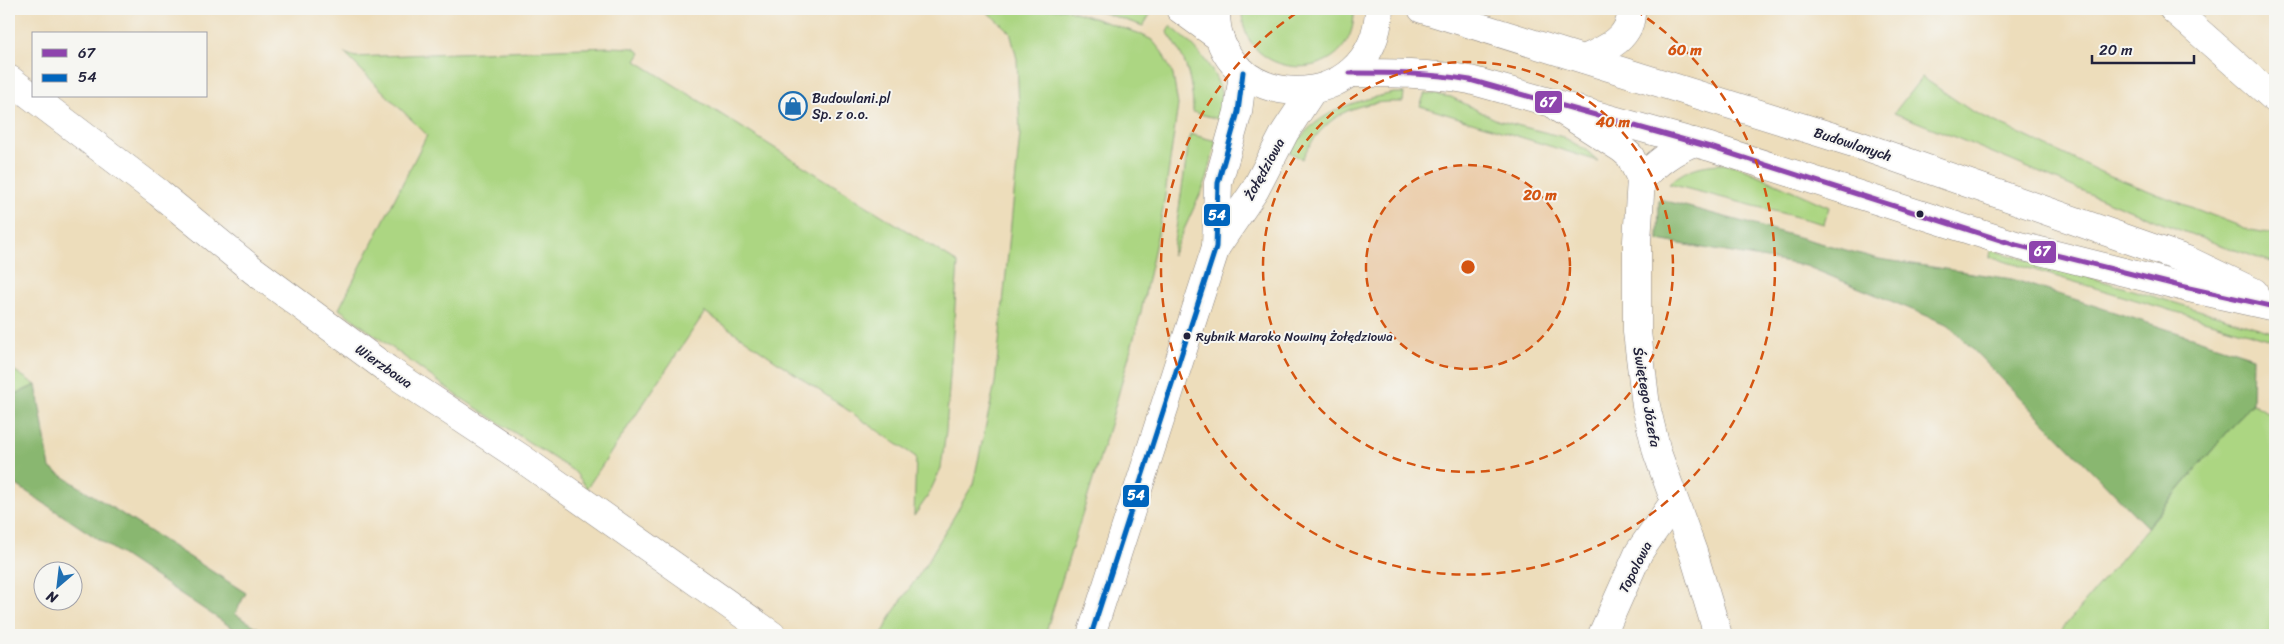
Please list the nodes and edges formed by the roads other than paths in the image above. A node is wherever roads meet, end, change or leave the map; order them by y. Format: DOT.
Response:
graph roads {
  1 [pos="1180,9"];
  2 [pos="1216,9"];
  3 [pos="1379,9"];
  4 [pos="1422,9"];
  5 [pos="1631,9"];
  6 [pos="2173,9"];
  7 [pos="1220,38"];
  8 [pos="1584,59"];
  9 [pos="1243,72"];
  10 [pos="1350,73"];
  11 [pos="9,79"];
  12 [pos="1312,91"];
  13 [pos="32,96"];
  14 [pos="34,98"];
  15 [pos="2275,99"];
  16 [pos="1544,100"];
  17 [pos="1694,142"];
  18 [pos="1641,179"];
  19 [pos="1216,247"];
  20 [pos="2275,302"];
  21 [pos="2275,307"];
  22 [pos="1674,502"];
  23 [pos="772,635"];
  24 [pos="1092,635"];
  25 [pos="1602,635"];
  26 [pos="1718,635"];
  1 -- 7 [label="street"];
  2 -- 7 [label="street"];
  3 -- 10 [label="street"];
  4 -- 8 [label="street, Budowlanych"];
  5 -- 8 [label="street"];
  6 -- 15 [label="street"];
  7 -- 9 [label="street"];
  8 -- 20 [label="street, Budowlanych"];
  9 -- 12 [label="street"];
  9 -- 19 [label="street, Żołędziowa"];
  10 -- 12 [label="street"];
  10 -- 16 [label="street"];
  11 -- 13 [label="street, Wierzbowa"];
  12 -- 19 [label="street, Żołędziowa"];
  14 -- 23 [label="street, Wierzbowa"];
  16 -- 17 [label="street"];
  16 -- 18 [label="street, Świętego Józefa"];
  17 -- 18 [label="street"];
  17 -- 21 [label="street"];
  18 -- 22 [label="street, Świętego Józefa"];
  19 -- 24 [label="street, Żołędziowa"];
  22 -- 25 [label="street, Topolowa"];
  22 -- 26 [label="street, Świętego Józefa"];
}
